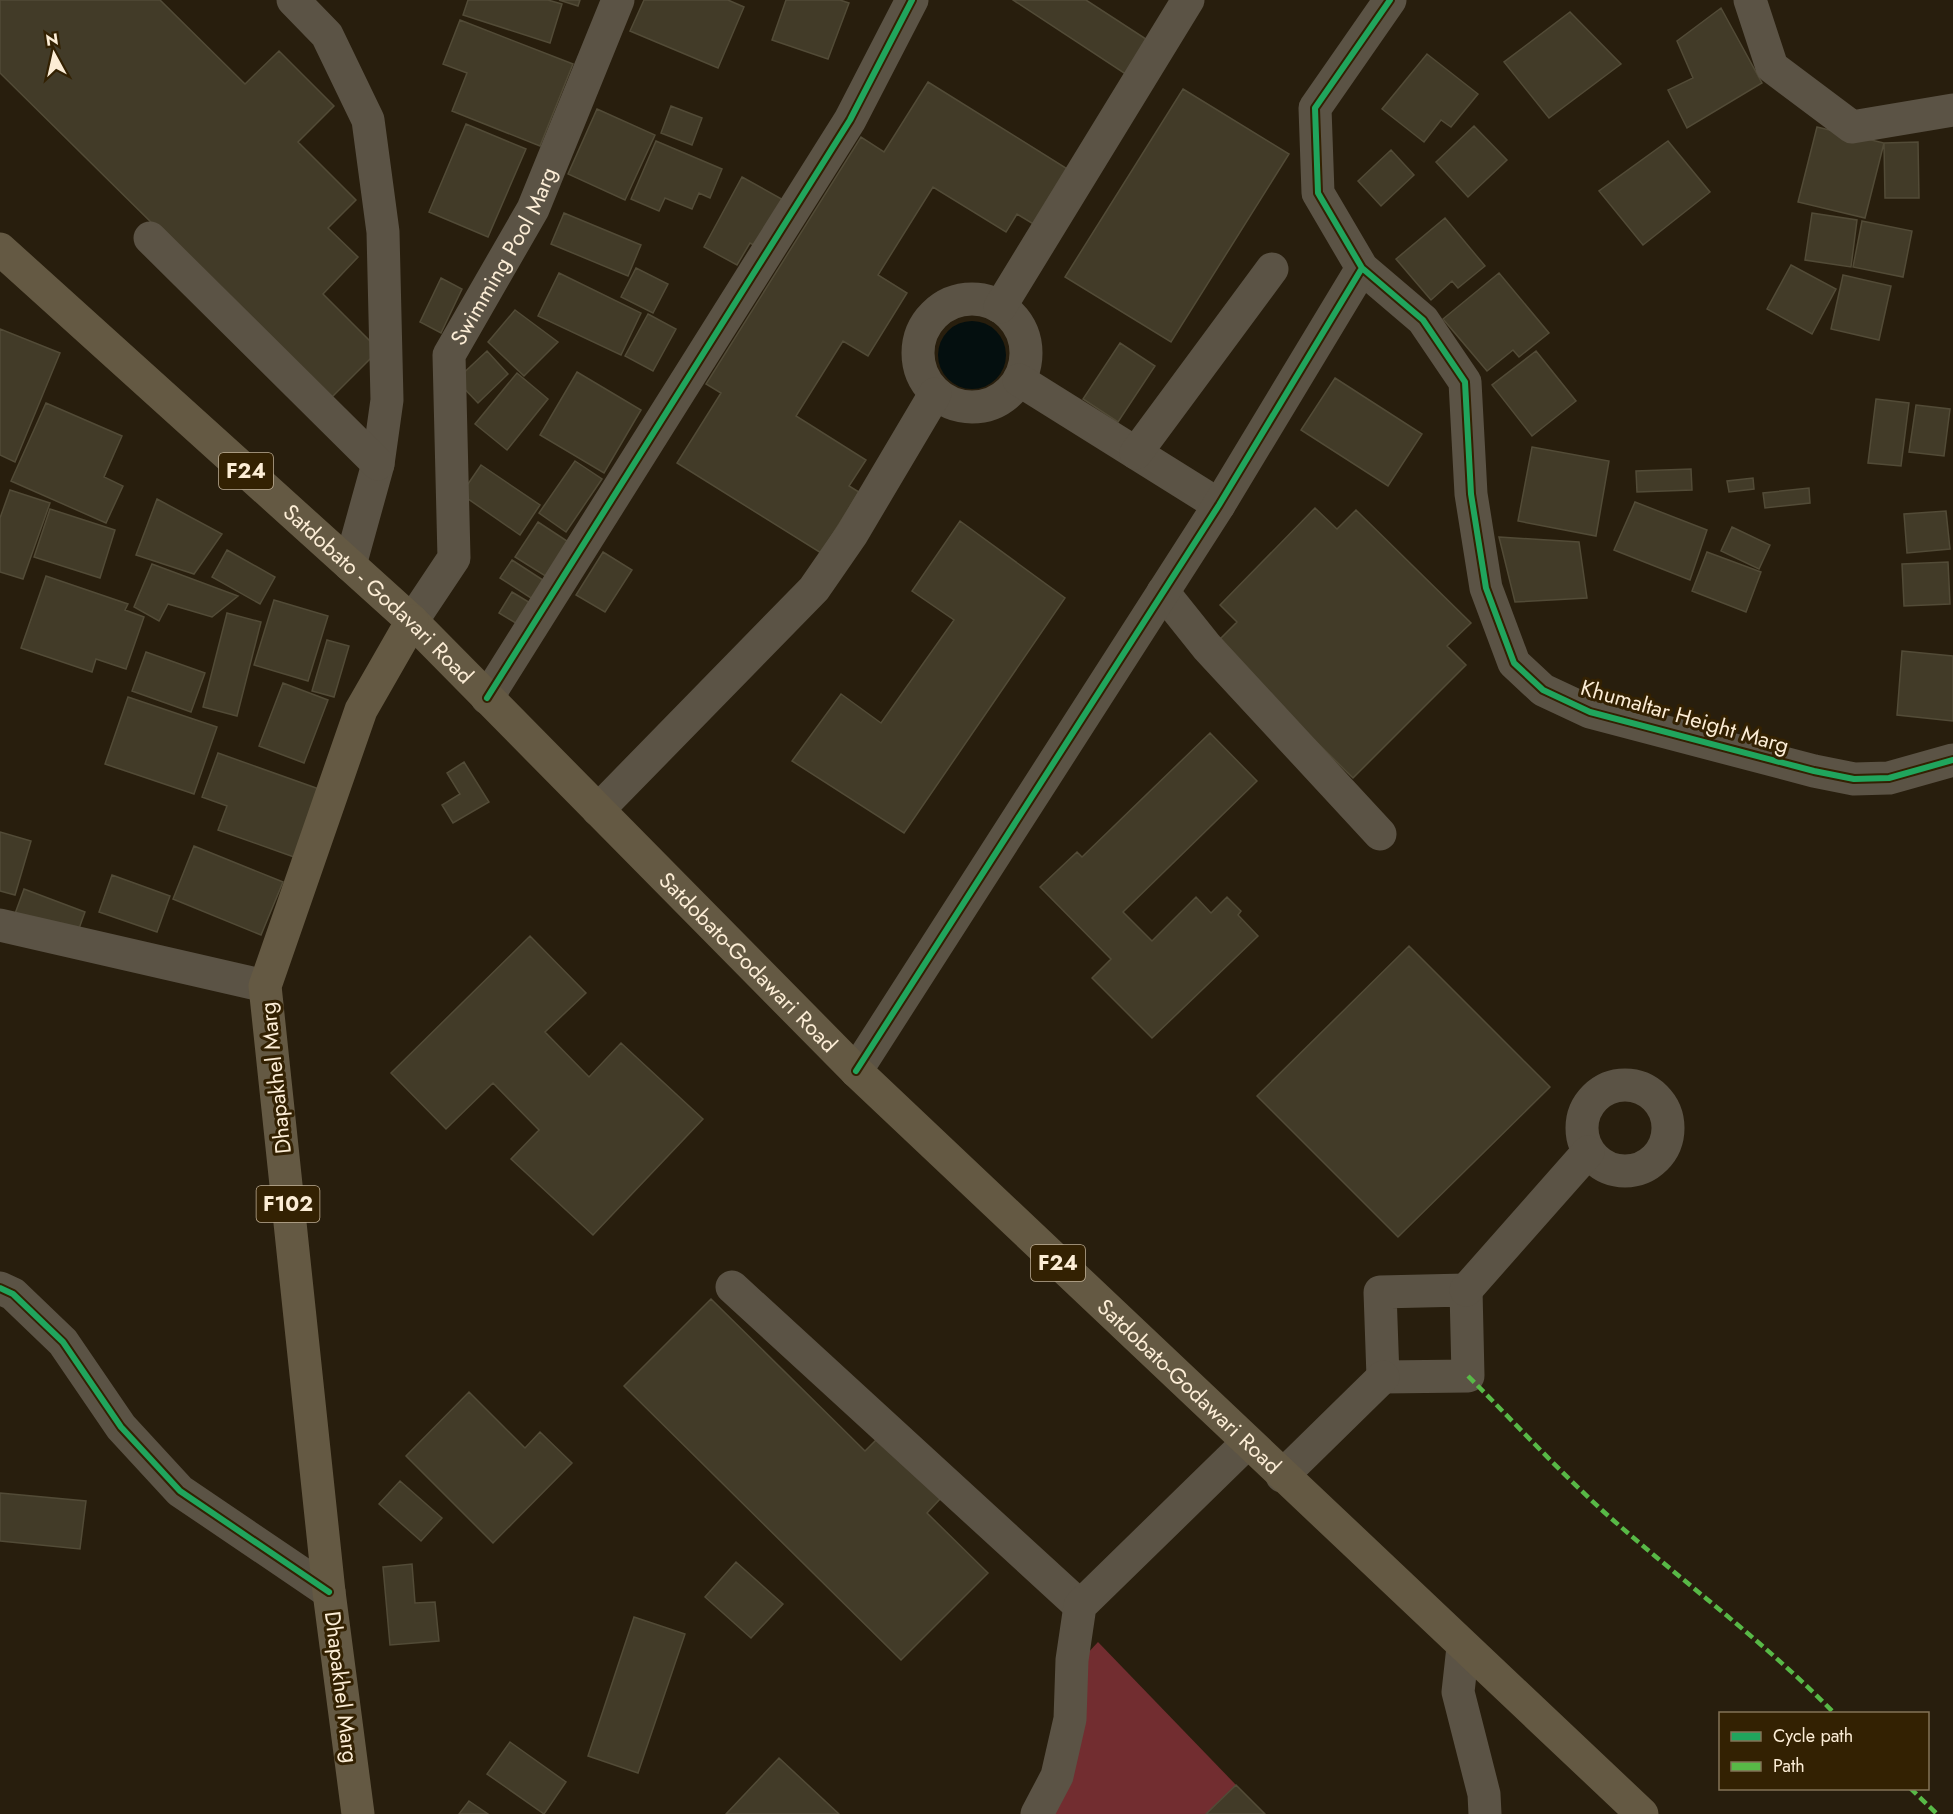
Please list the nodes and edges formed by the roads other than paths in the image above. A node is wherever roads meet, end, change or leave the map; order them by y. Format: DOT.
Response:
graph roads {
  1 [pos="293,0"];
  2 [pos="618,0"];
  3 [pos="912,0"];
  4 [pos="1188,0"];
  5 [pos="1390,0"];
  6 [pos="1750,0"];
  7 [pos="1953,110"];
  8 [pos="150,238"];
  9 [pos="0,249"];
  10 [pos="1362,268"];
  11 [pos="1272,269"];
  12 [pos="1000,307"];
  13 [pos="1019,380"];
  14 [pos="935,394"];
  15 [pos="1136,453"];
  16 [pos="378,464"];
  17 [pos="1219,505"];
  18 [pos="350,565"];
  19 [pos="1163,592"];
  20 [pos="412,621"];
  21 [pos="487,698"];
  22 [pos="1953,760"];
  23 [pos="598,810"];
  24 [pos="1380,834"];
  25 [pos="0,925"];
  26 [pos="265,986"];
  27 [pos="856,1071"];
  28 [pos="1588,1152"];
  29 [pos="732,1287"];
  30 [pos="0,1288"];
  31 [pos="1466,1290"];
  32 [pos="1383,1377"];
  33 [pos="1247,1443"];
  34 [pos="1282,1476"];
  35 [pos="330,1592"];
  36 [pos="1080,1606"];
  37 [pos="1463,1647"];
  38 [pos="358,1814"];
  39 [pos="1037,1814"];
  40 [pos="1485,1814"];
  41 [pos="1642,1814"];
  1 -- 16 [label="street"];
  2 -- 20 [label="street, Swimming Pool Marg"];
  3 -- 21 [label="street"];
  4 -- 12 [label="street"];
  5 -- 10 [label="street, Khumaltar Height Marg"];
  6 -- 7 [label="street"];
  8 -- 16 [label="street"];
  9 -- 18 [label="main road, Satdobato - Godavari Road / F24"];
  10 -- 17 [label="street"];
  10 -- 22 [label="street, Khumaltar Height Marg"];
  11 -- 15 [label="street"];
  12 -- 13 [label="street"];
  12 -- 14 [label="street"];
  13 -- 14 [label="street"];
  13 -- 15 [label="street"];
  14 -- 23 [label="street"];
  15 -- 17 [label="street"];
  16 -- 18 [label="street"];
  17 -- 19 [label="street"];
  18 -- 20 [label="main road, Satdobato - Godavari Road / F24"];
  19 -- 24 [label="street"];
  19 -- 27 [label="street"];
  20 -- 21 [label="main road, Satdobato - Godavari Road / F24"];
  20 -- 26 [label="main road, Dhapakhel Marg / F102"];
  21 -- 23 [label="main road, Satdobato-Godawari Road / F24"];
  23 -- 27 [label="main road, Satdobato-Godawari Road / F24"];
  25 -- 26 [label="street"];
  26 -- 35 [label="main road, Dhapakhel Marg / F102"];
  27 -- 33 [label="main road, Satdobato-Godawari Road / F24"];
  28 -- 31 [label="street"];
  29 -- 36 [label="street"];
  30 -- 35 [label="street"];
  31 -- 32 [label="street"];
  31 -- 32 [label="street"];
  32 -- 34 [label="street"];
  33 -- 34 [label="main road, Satdobato-Godawari Road / F24"];
  33 -- 36 [label="street"];
  34 -- 37 [label="main road, Satdobato-Godawari Road / F24"];
  35 -- 38 [label="main road, Dhapakhel Marg / F102"];
  36 -- 39 [label="street"];
  37 -- 40 [label="street"];
  37 -- 41 [label="main road, Satdobato-Godawari Road / F24"];
}
